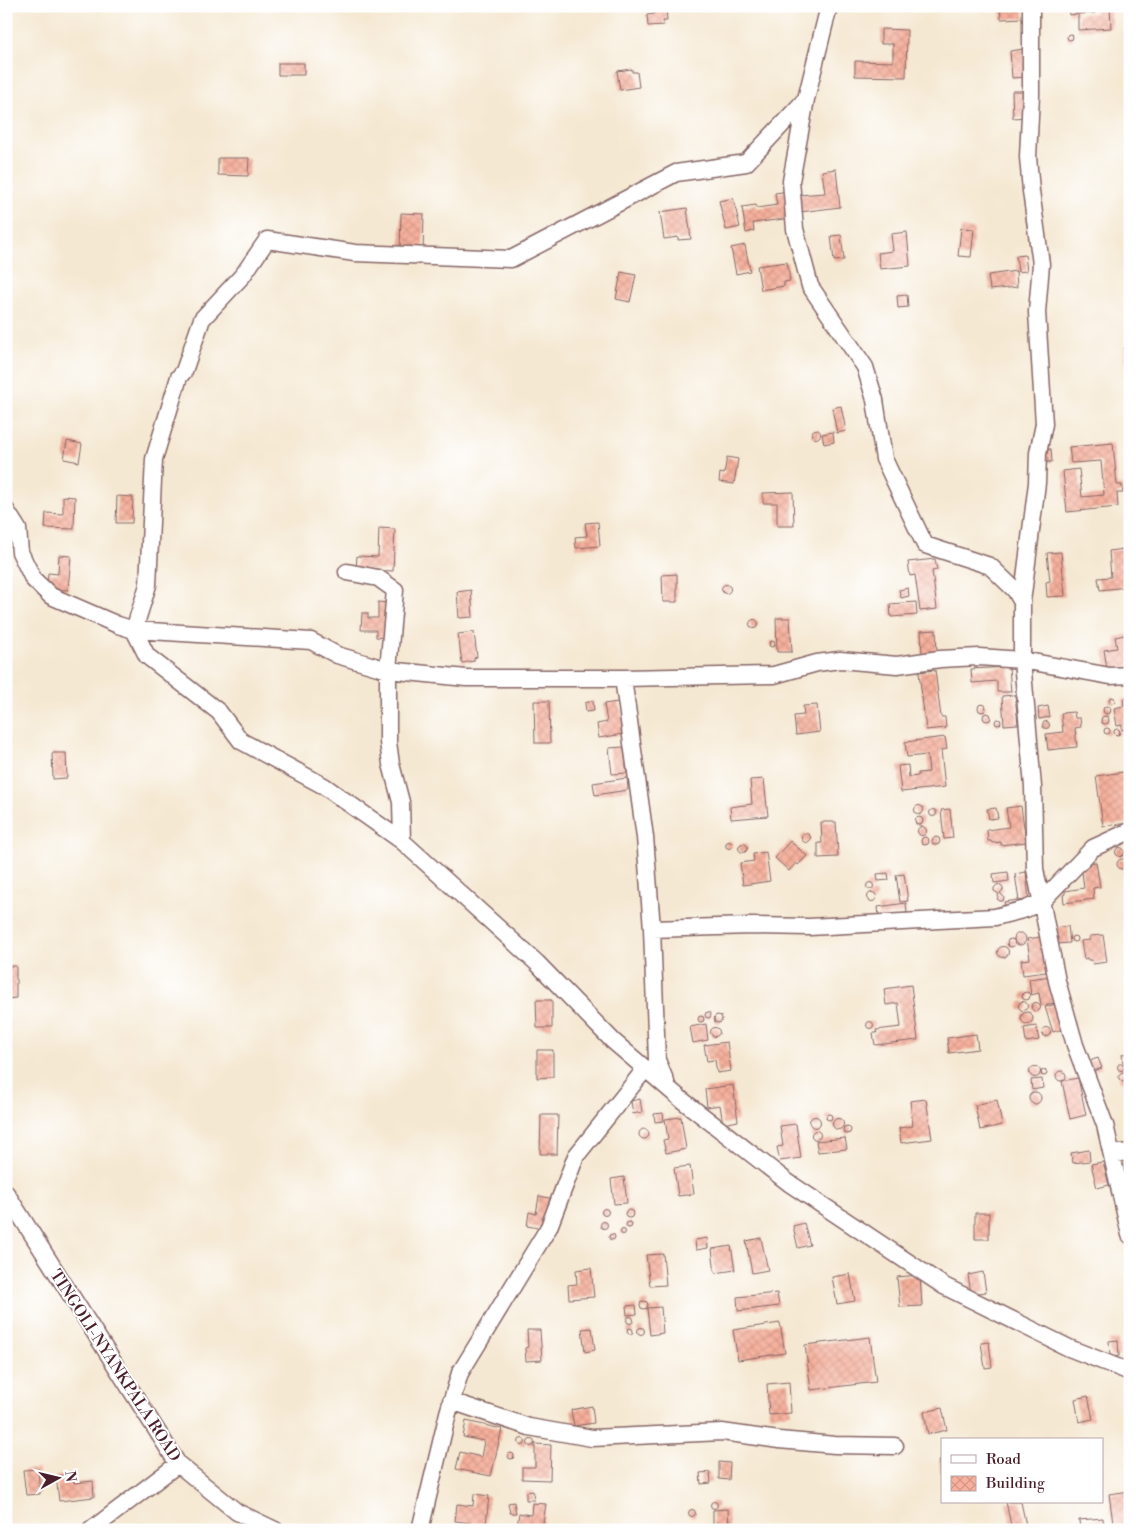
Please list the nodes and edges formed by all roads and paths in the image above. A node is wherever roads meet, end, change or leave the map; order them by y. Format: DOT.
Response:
graph roads {
  1 [pos="829,6"];
  2 [pos="1031,6"];
  3 [pos="806,99"];
  4 [pos="6,510"];
  5 [pos="347,572"];
  6 [pos="1022,602"];
  7 [pos="134,630"];
  8 [pos="1022,660"];
  9 [pos="388,670"];
  10 [pos="1130,675"];
  11 [pos="623,678"];
  12 [pos="1130,830"];
  13 [pos="402,841"];
  14 [pos="1041,902"];
  15 [pos="652,928"];
  16 [pos="646,1068"];
  17 [pos="668,1087"];
  18 [pos="1130,1152"];
  19 [pos="1112,1154"];
  20 [pos="6,1193"];
  21 [pos="1130,1236"];
  22 [pos="1130,1372"];
  23 [pos="451,1401"];
  24 [pos="895,1446"];
  25 [pos="178,1464"];
  26 [pos="91,1530"];
  27 [pos="275,1530"];
  28 [pos="420,1530"];
  1 -- 3 [label="street"];
  2 -- 6 [label="street"];
  3 -- 6 [label="street"];
  3 -- 7 [label="street"];
  4 -- 7 [label="street"];
  5 -- 9 [label="street"];
  6 -- 8 [label="street"];
  7 -- 9 [label="street"];
  7 -- 13 [label="street"];
  8 -- 10 [label="street"];
  8 -- 11 [label="street"];
  8 -- 14 [label="street"];
  9 -- 11 [label="street"];
  9 -- 13 [label="street"];
  11 -- 15 [label="street"];
  12 -- 14 [label="street"];
  13 -- 16 [label="street"];
  14 -- 15 [label="street"];
  14 -- 19 [label="street"];
  15 -- 17 [label="street"];
  16 -- 17 [label="street"];
  16 -- 23 [label="street"];
  17 -- 22 [label="street"];
  18 -- 19 [label="street"];
  19 -- 21 [label="street"];
  20 -- 25 [label="street, TINGOLI-NYANKPALA ROAD"];
  23 -- 24 [label="street"];
  23 -- 28 [label="street"];
  25 -- 26 [label="street"];
  25 -- 27 [label="street, TINGOLI-NYANKPALA ROAD"];
}
